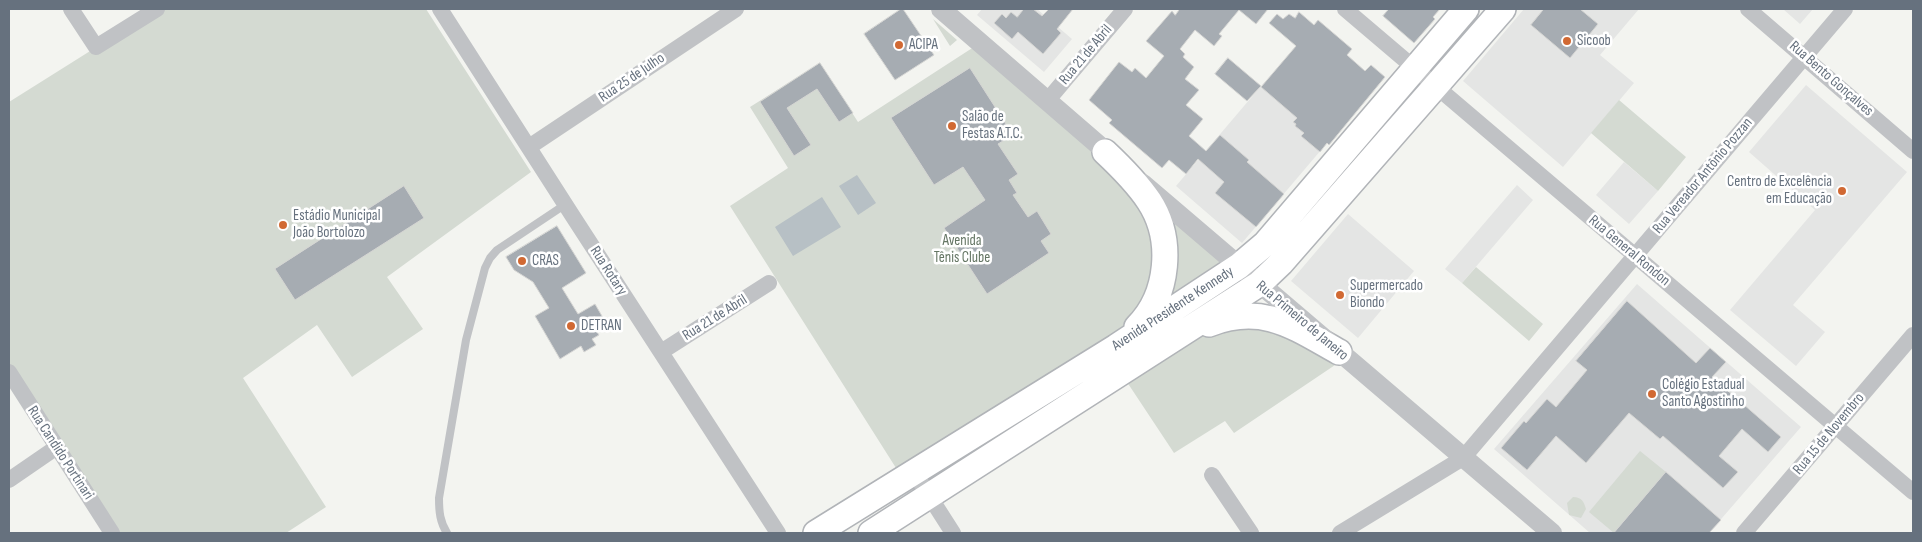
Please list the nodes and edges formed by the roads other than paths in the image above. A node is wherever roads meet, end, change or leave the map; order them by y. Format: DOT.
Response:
graph roads {
  1 [pos="71,9"];
  2 [pos="157,9"];
  3 [pos="440,9"];
  4 [pos="736,9"];
  5 [pos="941,9"];
  6 [pos="1125,9"];
  7 [pos="1345,9"];
  8 [pos="1466,9"];
  9 [pos="1502,9"];
  10 [pos="1748,9"];
  11 [pos="1845,9"];
  12 [pos="1805,56"];
  13 [pos="1415,68"];
  14 [pos="1436,86"];
  15 [pos="1047,101"];
  16 [pos="529,147"];
  17 [pos="1913,151"];
  18 [pos="1106,152"];
  19 [pos="566,204"];
  20 [pos="1636,256"];
  21 [pos="1239,266"];
  22 [pos="769,284"];
  23 [pos="1259,284"];
  24 [pos="1913,335"];
  25 [pos="1116,347"];
  26 [pos="661,352"];
  27 [pos="1339,352"];
  28 [pos="1143,358"];
  29 [pos="9,372"];
  30 [pos="1836,426"];
  31 [pos="57,447"];
  32 [pos="1463,458"];
  33 [pos="914,472"];
  34 [pos="1212,475"];
  35 [pos="9,480"];
  36 [pos="1913,492"];
  37 [pos="929,496"];
  38 [pos="112,533"];
  39 [pos="447,533"];
  40 [pos="778,533"];
  41 [pos="816,533"];
  42 [pos="872,533"];
  43 [pos="953,533"];
  44 [pos="1251,533"];
  45 [pos="1340,533"];
  46 [pos="1552,533"];
  47 [pos="1744,533"];
  1 -- 2 [label="street"];
  3 -- 16 [label="street, Rua Rotary"];
  4 -- 16 [label="street, Rua 25 de Julho"];
  5 -- 15 [label="street, Rua Primeiro de Janeiro"];
  6 -- 15 [label="street, Rua 21 de Abril"];
  7 -- 13 [label="street, Rua General Rondon"];
  8 -- 13 [label="main road, Avenida Presidente Kennedy"];
  9 -- 14 [label="main road, Avenida Presidente Kennedy"];
  10 -- 12 [label="street, Rua Bento Gonçalves"];
  11 -- 12 [label="street, Rua Vereador Antônio Pozzan"];
  12 -- 17 [label="street, Rua Bento Gonçalves"];
  12 -- 20 [label="street, Rua Vereador Antônio Pozzan"];
  13 -- 14 [label="street, Rua General Rondon"];
  13 -- 21 [label="main road, Avenida Presidente Kennedy"];
  14 -- 20 [label="street, Rua General Rondon"];
  14 -- 23 [label="main road, Avenida Presidente Kennedy"];
  15 -- 18 [label="street, Rua Primeiro de Janeiro"];
  16 -- 19 [label="street, Rua Rotary"];
  18 -- 21 [label="street, Rua Primeiro de Janeiro"];
  18 -- 25 [label="main road"];
  19 -- 26 [label="street, Rua Rotary"];
  19 -- 39 [label="lane"];
  20 -- 30 [label="street, Rua General Rondon"];
  20 -- 32 [label="street, Rua Vereador Antônio Pozzan"];
  21 -- 23 [label="street, Rua Primeiro de Janeiro"];
  21 -- 25 [label="main road, Avenida Presidente Kennedy"];
  22 -- 26 [label="street, Rua 21 de Abril"];
  23 -- 27 [label="street, Rua Primeiro de Janeiro"];
  23 -- 28 [label="main road, Avenida Presidente Kennedy"];
  24 -- 30 [label="street, Rua 15 de Novembro"];
  25 -- 33 [label="main road, Avenida Presidente Kennedy"];
  26 -- 40 [label="street, Rua Rotary"];
  27 -- 28 [label="main road"];
  27 -- 32 [label="street, Rua Primeiro de Janeiro"];
  28 -- 37 [label="main road, Avenida Presidente Kennedy"];
  29 -- 31 [label="street, Rua Candido Portinari"];
  30 -- 36 [label="street, Rua General Rondon"];
  30 -- 47 [label="street, Rua 15 de Novembro"];
  31 -- 35 [label="street"];
  31 -- 38 [label="street, Rua Candido Portinari"];
  32 -- 45 [label="street, Rua Vereador Antônio Pozzan"];
  32 -- 46 [label="street, Rua Primeiro de Janeiro"];
  33 -- 37 [label="street"];
  33 -- 41 [label="main road, Avenida Presidente Kennedy"];
  34 -- 44 [label="street"];
  37 -- 42 [label="main road, Avenida Presidente Kennedy"];
  37 -- 43 [label="street"];
}
